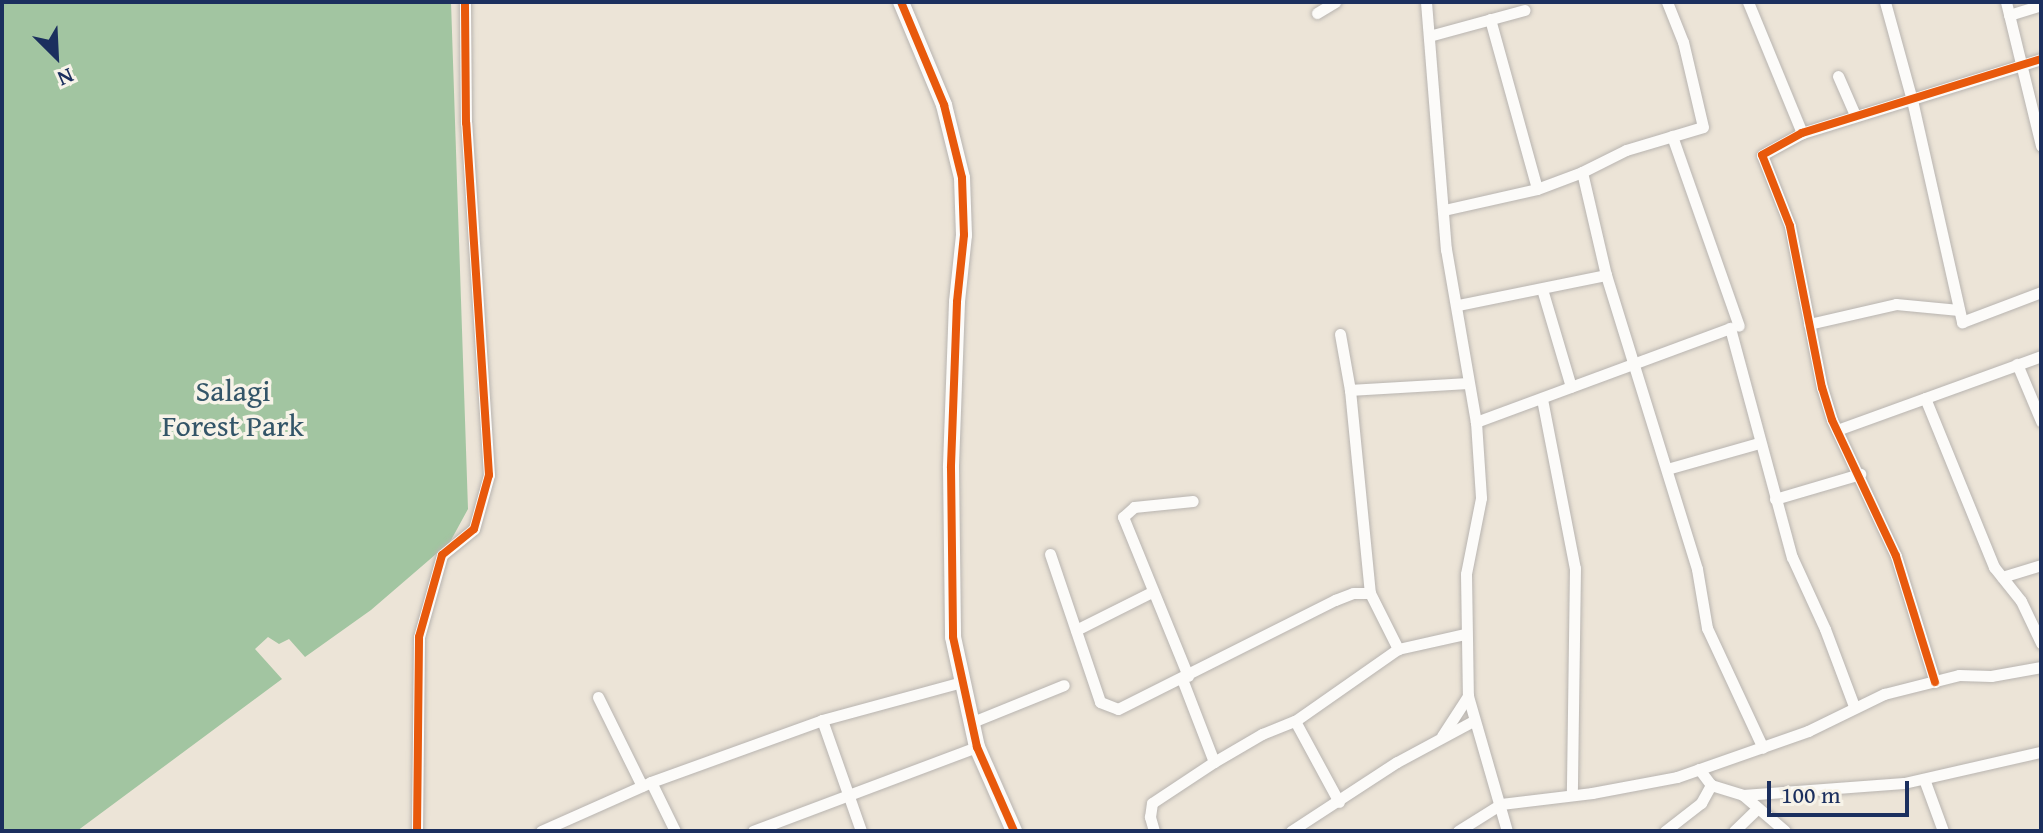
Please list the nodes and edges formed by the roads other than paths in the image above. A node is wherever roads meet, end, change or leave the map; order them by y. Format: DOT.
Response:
graph roads {
  1 [pos="465,2"];
  2 [pos="901,2"];
  3 [pos="1335,2"];
  4 [pos="1426,2"];
  5 [pos="1667,2"];
  6 [pos="1748,2"];
  7 [pos="1885,2"];
  8 [pos="2006,2"];
  9 [pos="2041,5"];
  10 [pos="1525,10"];
  11 [pos="1317,13"];
  12 [pos="2009,15"];
  13 [pos="1490,19"];
  14 [pos="1429,36"];
  15 [pos="2041,59"];
  16 [pos="2023,64"];
  17 [pos="1838,76"];
  18 [pos="1912,100"];
  19 [pos="1855,115"];
  20 [pos="1802,133"];
  21 [pos="1672,136"];
  22 [pos="2041,146"];
  23 [pos="1582,172"];
  24 [pos="1537,189"];
  25 [pos="1444,210"];
  26 [pos="1606,275"];
  27 [pos="1542,289"];
  28 [pos="2041,292"];
  29 [pos="1458,305"];
  30 [pos="1959,310"];
  31 [pos="1809,324"];
  32 [pos="1739,326"];
  33 [pos="1340,334"];
  34 [pos="2041,356"];
  35 [pos="1634,364"];
  36 [pos="2017,364"];
  37 [pos="1467,383"];
  38 [pos="1571,387"];
  39 [pos="1350,390"];
  40 [pos="1925,398"];
  41 [pos="1542,399"];
  42 [pos="2041,421"];
  43 [pos="1476,422"];
  44 [pos="1837,430"];
  45 [pos="1759,443"];
  46 [pos="1667,469"];
  47 [pos="1860,474"];
  48 [pos="1775,499"];
  49 [pos="1193,501"];
  50 [pos="1050,554"];
  51 [pos="2041,565"];
  52 [pos="2002,577"];
  53 [pos="1152,592"];
  54 [pos="1370,593"];
  55 [pos="1076,630"];
  56 [pos="1465,634"];
  57 [pos="2041,643"];
  58 [pos="1398,649"];
  59 [pos="2041,667"];
  60 [pos="1185,678"];
  61 [pos="962,682"];
  62 [pos="1935,682"];
  63 [pos="1064,685"];
  64 [pos="1468,696"];
  65 [pos="598,697"];
  66 [pos="1854,706"];
  67 [pos="822,720"];
  68 [pos="1295,721"];
  69 [pos="1473,721"];
  70 [pos="970,723"];
  71 [pos="1440,738"];
  72 [pos="977,747"];
  73 [pos="1763,748"];
  74 [pos="2041,752"];
  75 [pos="1214,762"];
  76 [pos="1699,769"];
  77 [pos="1924,779"];
  78 [pos="646,784"];
  79 [pos="1711,785"];
  80 [pos="849,793"];
  81 [pos="1572,795"];
  82 [pos="1743,795"];
  83 [pos="1339,802"];
  84 [pos="1501,804"];
  85 [pos="1757,809"];
  86 [pos="417,831"];
  87 [pos="541,831"];
  88 [pos="675,831"];
  89 [pos="753,831"];
  90 [pos="861,831"];
  91 [pos="1014,831"];
  92 [pos="1154,831"];
  93 [pos="1291,831"];
  94 [pos="1458,831"];
  95 [pos="1507,831"];
  96 [pos="1665,831"];
  97 [pos="1734,831"];
  98 [pos="1785,831"];
  99 [pos="1943,831"];
  1 -- 86 [label="street"];
  2 -- 61 [label="street"];
  3 -- 11 [label="street"];
  4 -- 14 [label="street"];
  5 -- 21 [label="street"];
  6 -- 20 [label="street"];
  7 -- 18 [label="street"];
  8 -- 12 [label="street"];
  9 -- 12 [label="street"];
  10 -- 13 [label="street"];
  12 -- 16 [label="street"];
  13 -- 14 [label="street"];
  13 -- 24 [label="street"];
  14 -- 25 [label="street"];
  15 -- 16 [label="street"];
  16 -- 18 [label="street"];
  16 -- 22 [label="street"];
  17 -- 19 [label="street"];
  18 -- 19 [label="street"];
  18 -- 30 [label="street"];
  19 -- 20 [label="street"];
  20 -- 31 [label="street"];
  21 -- 23 [label="street"];
  21 -- 32 [label="street"];
  23 -- 24 [label="street"];
  23 -- 26 [label="street"];
  24 -- 25 [label="street"];
  25 -- 29 [label="street"];
  26 -- 27 [label="street"];
  26 -- 35 [label="street"];
  27 -- 29 [label="street"];
  27 -- 38 [label="street"];
  28 -- 30 [label="street"];
  29 -- 37 [label="street"];
  30 -- 31 [label="street"];
  31 -- 44 [label="street"];
  33 -- 39 [label="street"];
  34 -- 36 [label="street"];
  35 -- 38 [label="street"];
  35 -- 45 [label="street"];
  35 -- 46 [label="street"];
  36 -- 40 [label="street"];
  36 -- 42 [label="street"];
  37 -- 39 [label="street"];
  37 -- 43 [label="street"];
  38 -- 41 [label="street"];
  39 -- 54 [label="street"];
  40 -- 44 [label="street"];
  40 -- 52 [label="street"];
  41 -- 43 [label="street"];
  41 -- 81 [label="street"];
  43 -- 56 [label="street"];
  44 -- 47 [label="street"];
  45 -- 46 [label="street"];
  45 -- 48 [label="street"];
  46 -- 73 [label="street"];
  47 -- 48 [label="street"];
  47 -- 62 [label="street"];
  48 -- 66 [label="street"];
  49 -- 53 [label="street"];
  50 -- 55 [label="street"];
  51 -- 52 [label="street"];
  52 -- 57 [label="street"];
  53 -- 55 [label="street"];
  53 -- 60 [label="street"];
  54 -- 58 [label="street"];
  54 -- 60 [label="street"];
  55 -- 60 [label="street"];
  56 -- 58 [label="street"];
  56 -- 64 [label="street"];
  58 -- 68 [label="street"];
  59 -- 62 [label="street"];
  60 -- 75 [label="street"];
  61 -- 67 [label="street"];
  61 -- 70 [label="street"];
  62 -- 66 [label="street"];
  63 -- 70 [label="street"];
  64 -- 69 [label="street"];
  64 -- 71 [label="street"];
  65 -- 78 [label="street"];
  66 -- 73 [label="street"];
  67 -- 78 [label="street"];
  67 -- 80 [label="street"];
  68 -- 75 [label="street"];
  68 -- 83 [label="street"];
  69 -- 71 [label="street"];
  69 -- 84 [label="street"];
  70 -- 72 [label="street"];
  71 -- 83 [label="street"];
  72 -- 80 [label="street"];
  72 -- 91 [label="street"];
  73 -- 76 [label="street"];
  74 -- 77 [label="street"];
  75 -- 92 [label="street"];
  76 -- 79 [label="street"];
  76 -- 81 [label="street"];
  77 -- 82 [label="street"];
  77 -- 99 [label="street"];
  78 -- 87 [label="street"];
  78 -- 88 [label="street"];
  79 -- 82 [label="street"];
  79 -- 96 [label="street"];
  80 -- 89 [label="street"];
  80 -- 90 [label="street"];
  81 -- 84 [label="street"];
  82 -- 85 [label="street"];
  83 -- 93 [label="street"];
  84 -- 94 [label="street"];
  84 -- 95 [label="street"];
  85 -- 97 [label="street"];
  85 -- 98 [label="street"];
}
